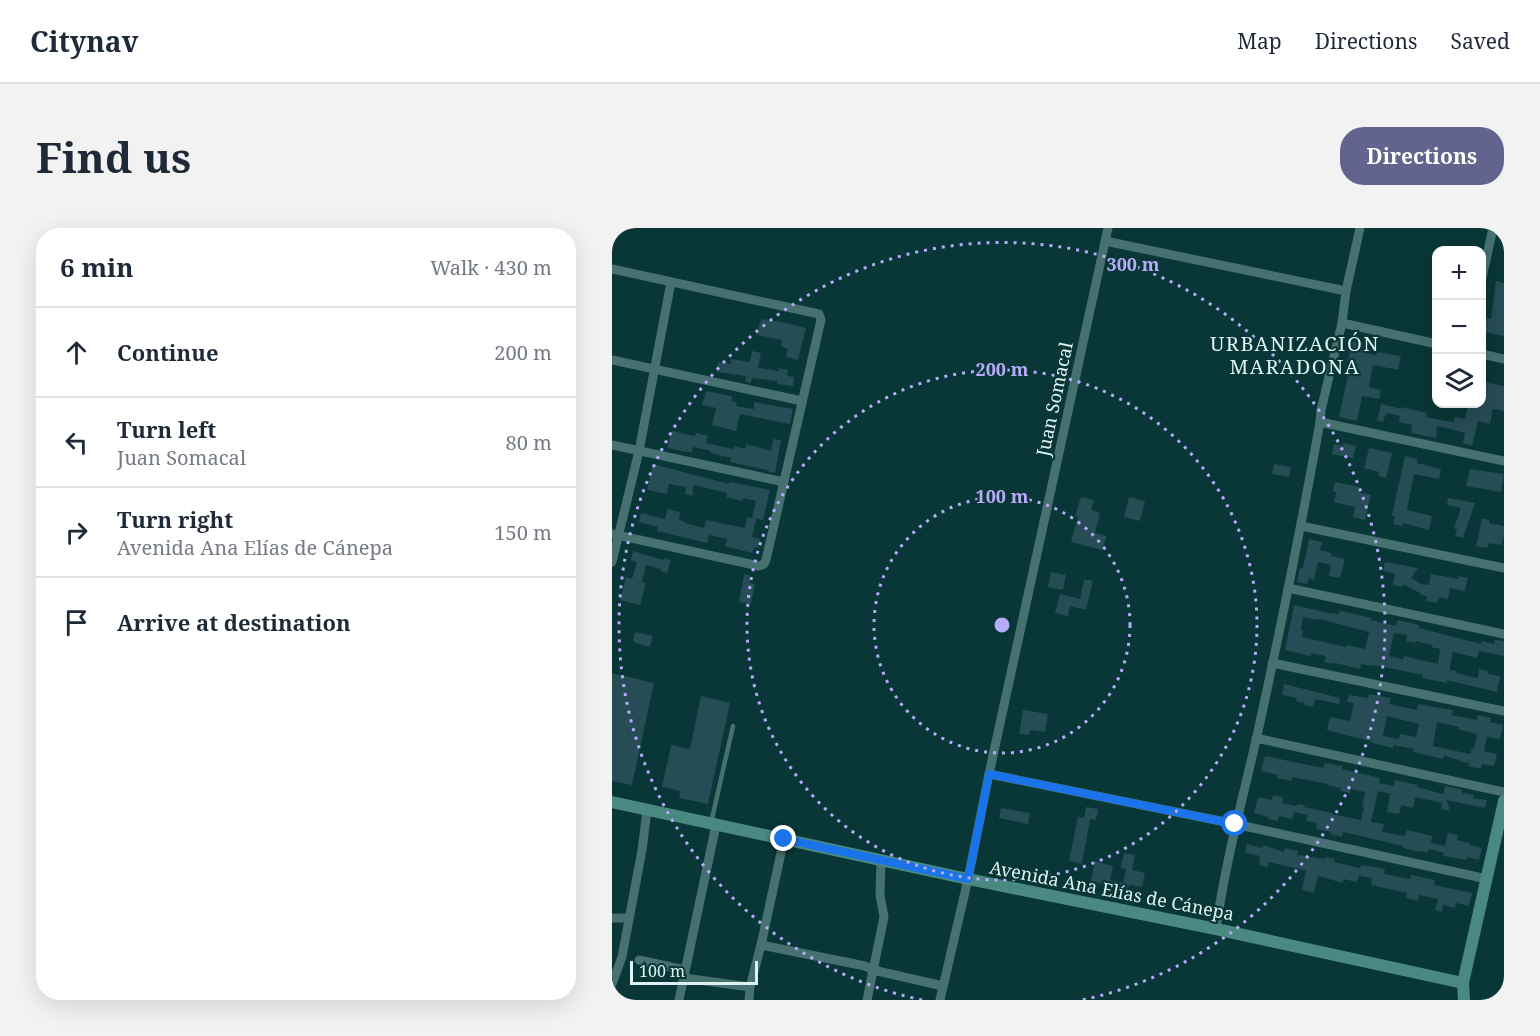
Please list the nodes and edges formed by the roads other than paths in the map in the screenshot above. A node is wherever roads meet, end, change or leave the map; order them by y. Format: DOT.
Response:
graph roads {
  1 [pos="1108,228"];
  2 [pos="1360,228"];
  3 [pos="1493,228"];
  4 [pos="1105,241"];
  5 [pos="1486,260"];
  6 [pos="612,269"];
  7 [pos="671,282"];
  8 [pos="1347,291"];
  9 [pos="1342,323"];
  10 [pos="1432,343"];
  11 [pos="1486,355"];
  12 [pos="1504,359"];
  13 [pos="612,360"];
  14 [pos="656,369"];
  15 [pos="802,401"];
  16 [pos="1320,423"];
  17 [pos="612,445"];
  18 [pos="639,451"];
  19 [pos="1504,461"];
  20 [pos="784,482"];
  21 [pos="1301,526"];
  22 [pos="615,535"];
  23 [pos="612,562"];
  24 [pos="1504,568"];
  25 [pos="1288,588"];
  26 [pos="1504,634"];
  27 [pos="1272,663"];
  28 [pos="1504,711"];
  29 [pos="733,726"];
  30 [pos="1256,738"];
  31 [pos="989,774"];
  32 [pos="1504,792"];
  33 [pos="1504,801"];
  34 [pos="612,802"];
  35 [pos="647,810"];
  36 [pos="1235,824"];
  37 [pos="713,825"];
  38 [pos="784,839"];
  39 [pos="881,860"];
  40 [pos="968,879"];
  41 [pos="1487,879"];
  42 [pos="612,918"];
  43 [pos="629,918"];
  44 [pos="1216,929"];
  45 [pos="761,945"];
  46 [pos="639,960"];
  47 [pos="873,970"];
  48 [pos="685,974"];
  49 [pos="1463,983"];
  50 [pos="612,984"];
  51 [pos="943,986"];
  52 [pos="750,987"];
  53 [pos="679,1000"];
  54 [pos="749,1000"];
  55 [pos="867,1000"];
  56 [pos="940,1000"];
  57 [pos="1464,1000"];
  1 -- 4 [label="street, Juan Somacal"];
  2 -- 8 [label="street"];
  3 -- 5 [label="street"];
  4 -- 8 [label="street"];
  4 -- 31 [label="street, Juan Somacal"];
  6 -- 7 [label="street"];
  7 -- 14 [label="street"];
  7 -- 15 [label="street"];
  8 -- 9 [label="street"];
  9 -- 10 [label="street"];
  9 -- 16 [label="street"];
  11 -- 12 [label="street"];
  13 -- 14 [label="street"];
  14 -- 15 [label="street"];
  14 -- 18 [label="street"];
  15 -- 20 [label="street"];
  16 -- 19 [label="street"];
  16 -- 21 [label="street"];
  17 -- 18 [label="street"];
  18 -- 20 [label="street"];
  18 -- 22 [label="street"];
  20 -- 22 [label="street"];
  21 -- 24 [label="street"];
  21 -- 25 [label="street"];
  22 -- 23 [label="street"];
  25 -- 26 [label="street"];
  25 -- 27 [label="street"];
  27 -- 28 [label="street"];
  27 -- 30 [label="street"];
  29 -- 37 [label="lane"];
  30 -- 32 [label="street"];
  30 -- 36 [label="street"];
  31 -- 36 [label="street"];
  31 -- 40 [label="street, Juan Somacal"];
  33 -- 41 [label="main road"];
  34 -- 35 [label="main road, Avenida Ana Elías de Cánepa"];
  35 -- 37 [label="main road, Avenida Ana Elías de Cánepa"];
  35 -- 43 [label="street"];
  36 -- 41 [label="street"];
  36 -- 44 [label="street"];
  37 -- 38 [label="main road, Avenida Ana Elías de Cánepa"];
  37 -- 48 [label="street"];
  38 -- 39 [label="main road, Avenida Ana Elías de Cánepa"];
  38 -- 45 [label="street"];
  39 -- 40 [label="main road, Avenida Ana Elías de Cánepa"];
  39 -- 47 [label="street"];
  40 -- 44 [label="main road, Avenida Ana Elías de Cánepa"];
  40 -- 51 [label="street, Juan Somacal"];
  41 -- 49 [label="main road"];
  42 -- 43 [label="street"];
  43 -- 50 [label="street"];
  44 -- 49 [label="main road, Avenida Ana Elías de Cánepa"];
  45 -- 47 [label="street"];
  45 -- 52 [label="street"];
  46 -- 48 [label="street"];
  47 -- 51 [label="street"];
  47 -- 55 [label="street"];
  48 -- 52 [label="street"];
  48 -- 53 [label="street"];
  49 -- 57 [label="main road"];
  51 -- 56 [label="street, Juan Somacal"];
  52 -- 54 [label="street"];
}
